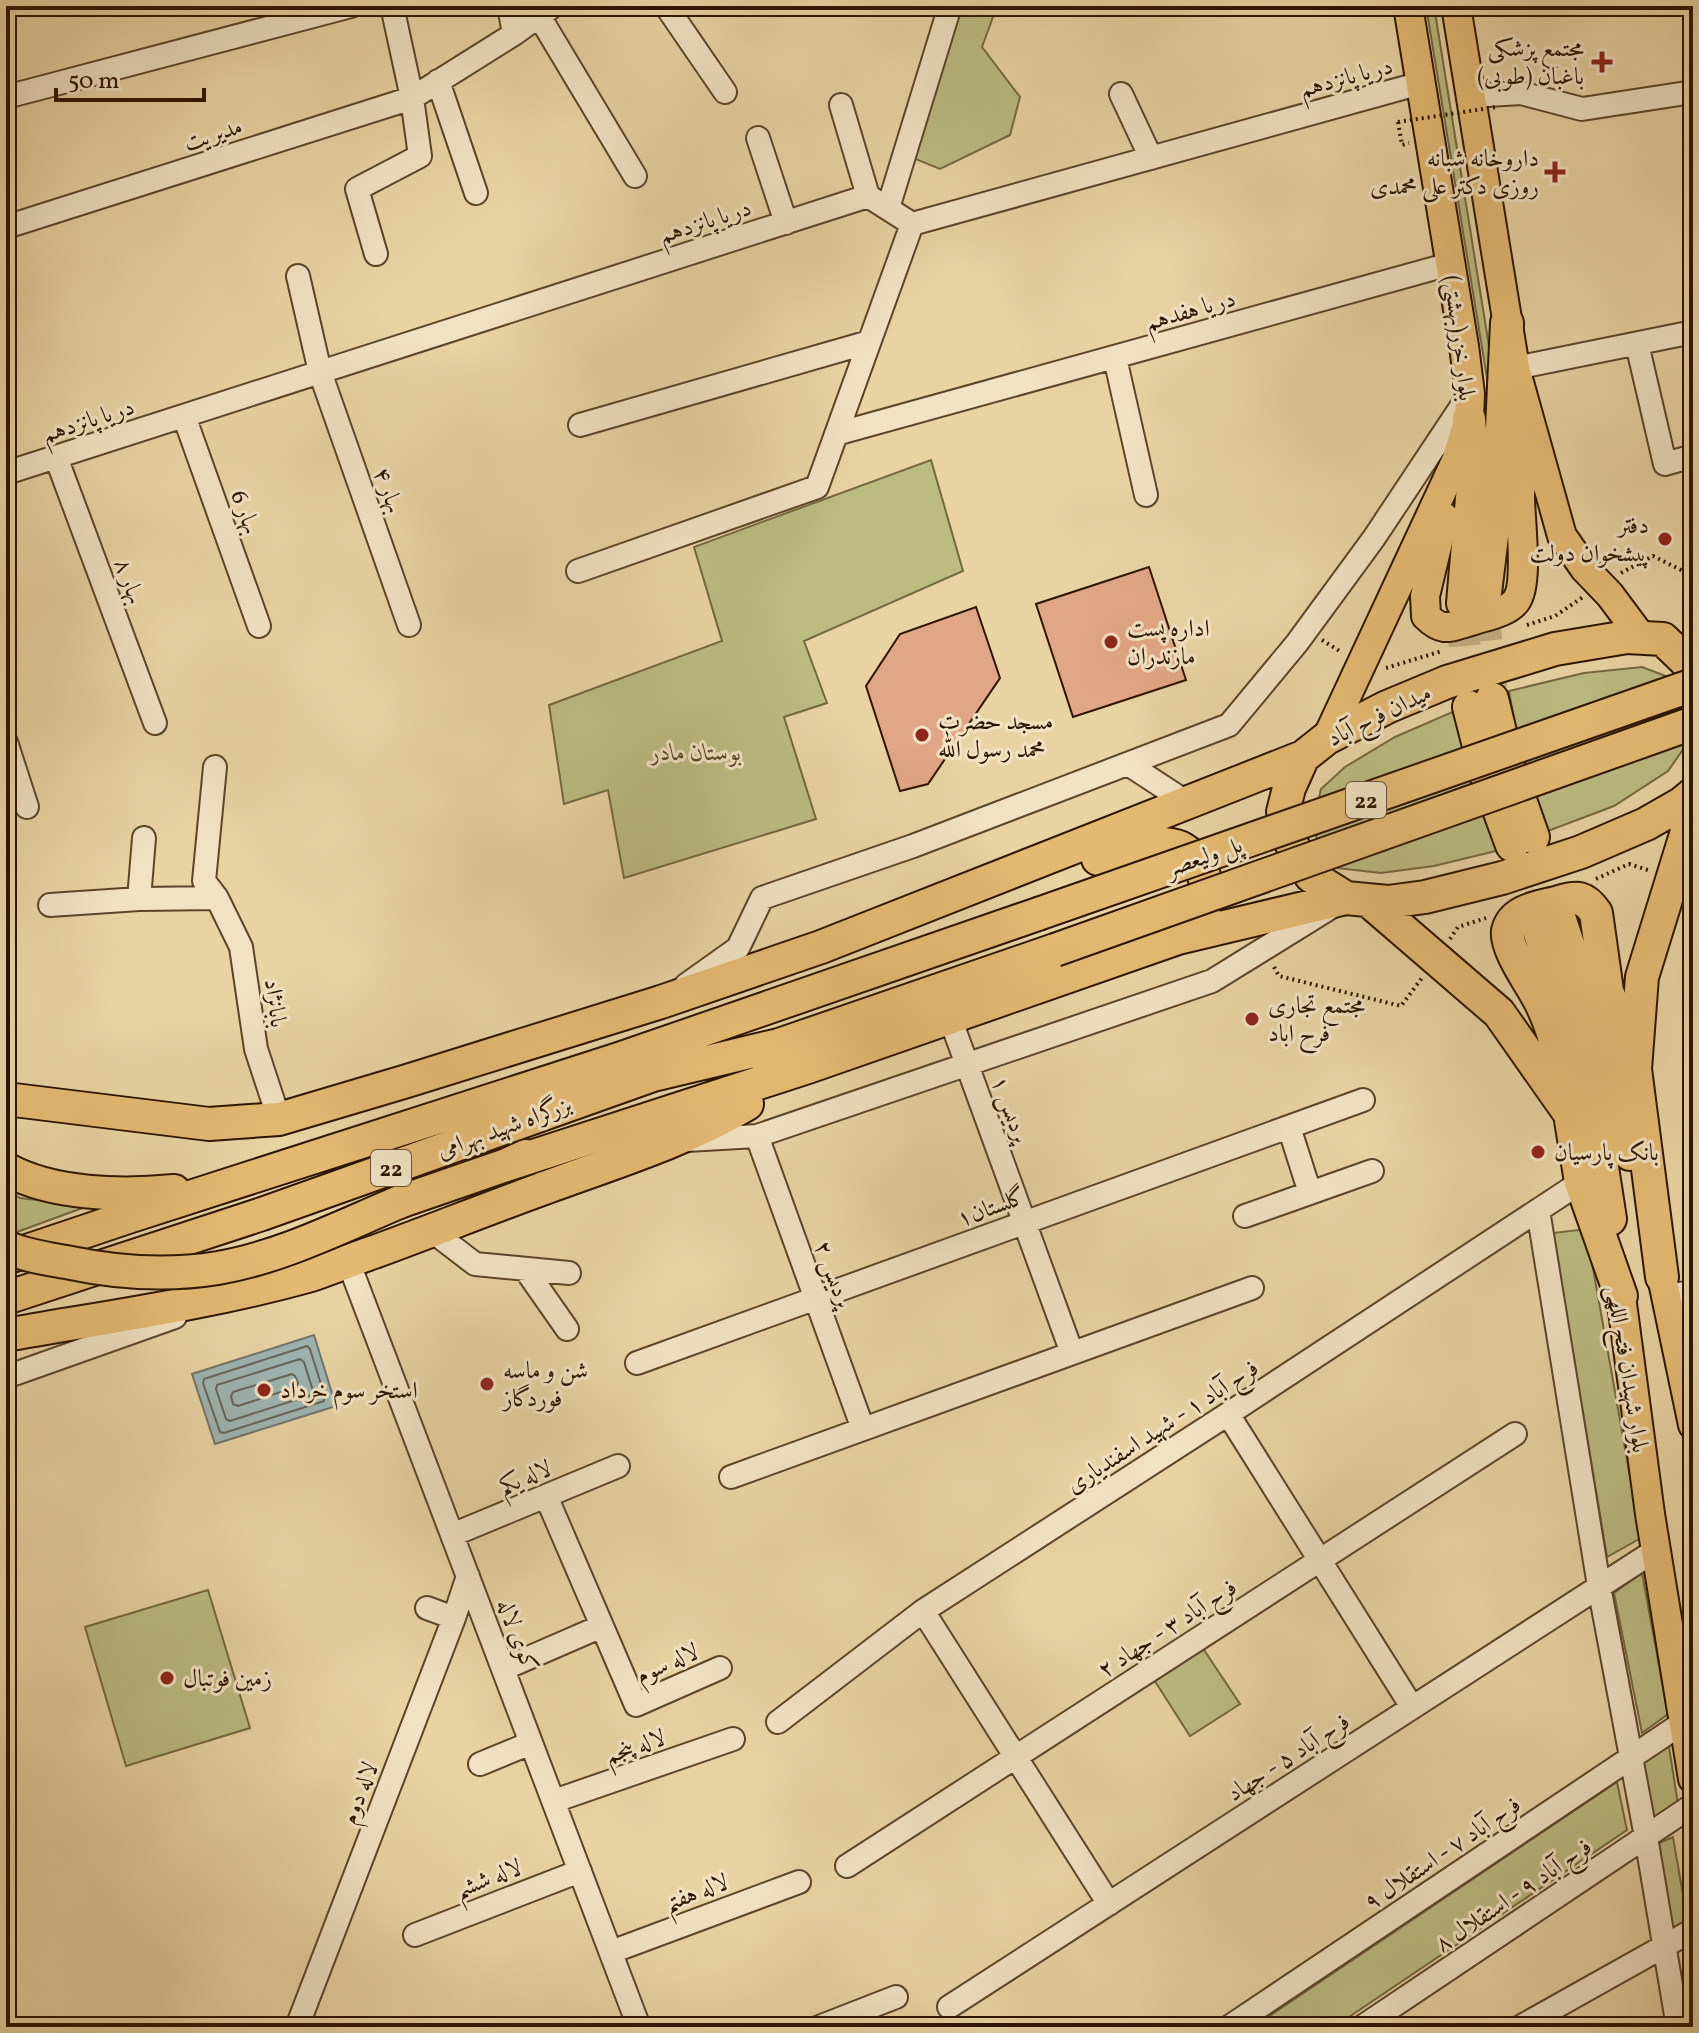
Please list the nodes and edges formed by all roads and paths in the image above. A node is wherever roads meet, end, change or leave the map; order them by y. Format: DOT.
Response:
graph roads {
  1 [pos="351,6"];
  2 [pos="392,6"];
  3 [pos="509,6"];
  4 [pos="666,6"];
  5 [pos="950,6"];
  6 [pos="1408,6"];
  7 [pos="1456,6"];
  8 [pos="546,11"];
  9 [pos="514,34"];
  10 [pos="438,81"];
  11 [pos="1421,83"];
  12 [pos="725,92"];
  13 [pos="1693,92"];
  14 [pos="1121,94"];
  15 [pos="1471,96"];
  16 [pos="6,97"];
  17 [pos="412,98"];
  18 [pos="841,105"];
  19 [pos="1496,107"];
  20 [pos="758,138"];
  21 [pos="1402,145"];
  22 [pos="1151,158"];
  23 [pos="635,176"];
  24 [pos="476,193"];
  25 [pos="868,196"];
  26 [pos="888,208"];
  27 [pos="786,223"];
  28 [pos="912,224"];
  29 [pos="6,227"];
  30 [pos="376,254"];
  31 [pos="1450,264"];
  32 [pos="298,276"];
  33 [pos="1507,323"];
  34 [pos="1693,332"];
  35 [pos="869,342"];
  36 [pos="1637,344"];
  37 [pos="1115,358"];
  38 [pos="1515,368"];
  39 [pos="320,372"];
  40 [pos="1470,406"];
  41 [pos="184,416"];
  42 [pos="1530,423"];
  43 [pos="580,425"];
  44 [pos="836,434"];
  45 [pos="1693,456"];
  46 [pos="56,457"];
  47 [pos="1456,461"];
  48 [pos="6,473"];
  49 [pos="1146,495"];
  50 [pos="578,571"];
  51 [pos="409,625"];
  52 [pos="259,626"];
  53 [pos="1306,631"];
  54 [pos="1666,637"];
  55 [pos="1361,664"];
  56 [pos="1693,668"];
  57 [pos="1693,685"];
  58 [pos="1480,703"];
  59 [pos="155,723"];
  60 [pos="1693,723"];
  61 [pos="6,742"];
  62 [pos="1315,747"];
  63 [pos="1128,764"];
  64 [pos="215,767"];
  65 [pos="1693,794"];
  66 [pos="1186,802"];
  67 [pos="27,807"];
  68 [pos="1693,812"];
  69 [pos="144,838"];
  70 [pos="1522,841"];
  71 [pos="1684,871"];
  72 [pos="217,898"];
  73 [pos="139,899"];
  74 [pos="1357,899"];
  75 [pos="50,905"];
  76 [pos="1178,938"];
  77 [pos="821,947"];
  78 [pos="661,1002"];
  79 [pos="950,1018"];
  80 [pos="714,1026"];
  81 [pos="779,1045"];
  82 [pos="968,1065"];
  83 [pos="808,1067"];
  84 [pos="1635,1069"];
  85 [pos="6,1099"];
  86 [pos="1363,1100"];
  87 [pos="1570,1114"];
  88 [pos="279,1119"];
  89 [pos="1289,1127"];
  90 [pos="757,1136"];
  91 [pos="374,1137"];
  92 [pos="670,1141"];
  93 [pos="506,1165"];
  94 [pos="6,1169"];
  95 [pos="1372,1171"];
  96 [pos="1581,1182"];
  97 [pos="229,1186"];
  98 [pos="1310,1193"];
  99 [pos="1538,1210"];
  100 [pos="1245,1216"];
  101 [pos="1025,1222"];
  102 [pos="432,1231"];
  103 [pos="6,1247"];
  104 [pos="6,1258"];
  105 [pos="348,1261"];
  106 [pos="525,1269"];
  107 [pos="569,1273"];
  108 [pos="1664,1287"];
  109 [pos="1252,1288"];
  110 [pos="255,1289"];
  111 [pos="1693,1292"];
  112 [pos="1621,1296"];
  113 [pos="6,1298"];
  114 [pos="816,1298"];
  115 [pos="567,1329"];
  116 [pos="6,1335"];
  117 [pos="1072,1353"];
  118 [pos="637,1363"];
  119 [pos="6,1377"];
  120 [pos="1228,1414"];
  121 [pos="1693,1425"];
  122 [pos="863,1429"];
  123 [pos="1515,1434"];
  124 [pos="618,1466"];
  125 [pos="731,1477"];
  126 [pos="546,1496"];
  127 [pos="452,1535"];
  128 [pos="1656,1550"];
  129 [pos="1320,1561"];
  130 [pos="468,1576"];
  131 [pos="1599,1586"];
  132 [pos="427,1608"];
  133 [pos="923,1611"];
  134 [pos="454,1618"];
  135 [pos="602,1626"];
  136 [pos="720,1668"];
  137 [pos="503,1669"];
  138 [pos="1412,1707"];
  139 [pos="778,1722"];
  140 [pos="1684,1722"];
  141 [pos="733,1739"];
  142 [pos="531,1743"];
  143 [pos="1016,1757"];
  144 [pos="1631,1757"];
  145 [pos="480,1764"];
  146 [pos="1693,1779"];
  147 [pos="554,1801"];
  148 [pos="1693,1805"];
  149 [pos="1646,1837"];
  150 [pos="847,1866"];
  151 [pos="580,1871"];
  152 [pos="799,1882"];
  153 [pos="1109,1904"];
  154 [pos="1693,1930"];
  155 [pos="415,1935"];
  156 [pos="1663,1947"];
  157 [pos="611,1952"];
  158 [pos="896,1997"];
  159 [pos="949,2007"];
  160 [pos="297,2027"];
  161 [pos="639,2027"];
  162 [pos="819,2027"];
  163 [pos="1229,2027"];
  164 [pos="1362,2027"];
  165 [pos="1520,2027"];
  166 [pos="1678,2027"];
  1 -- 16 [label="street"];
  2 -- 17 [label="street"];
  3 -- 9 [label="street"];
  4 -- 12 [label="street"];
  5 -- 26 [label="street"];
  6 -- 11 [label="main road, بلوار خزر(بهشتی)"];
  7 -- 15 [label="main road, بلوار خزر(بهشتی)"];
  8 -- 9 [label="street, مدیریت"];
  8 -- 23 [label="street"];
  9 -- 10 [label="street, مدیریت"];
  10 -- 17 [label="street, مدیریت"];
  10 -- 24 [label="street"];
  11 -- 22 [label="street, دریا پانزدهم"];
  11 -- 31 [label="main road, بلوار خزر(بهشتی)"];
  13 -- 15 [label="street"];
  14 -- 22 [label="street"];
  15 -- 33 [label="main road, بلوار خزر(بهشتی)"];
  17 -- 29 [label="street, مدیریت"];
  17 -- 30 [label="street"];
  18 -- 25 [label="street"];
  19 -- 21 [label="path, bridge"];
  20 -- 27 [label="street"];
  22 -- 28 [label="street, دریا پانزدهم"];
  25 -- 26 [label="street"];
  25 -- 27 [label="street, دریا پانزدهم"];
  26 -- 28 [label="street"];
  27 -- 39 [label="street, دریا پانزدهم"];
  28 -- 35 [label="street"];
  31 -- 37 [label="street, دریا هفدهم"];
  31 -- 40 [label="main road, بلوار خزر(بهشتی)"];
  32 -- 39 [label="street, بهار ۴"];
  33 -- 38 [label="main road, بلوار خزر(بهشتی)"];
  33 -- 40 [label="highway"];
  34 -- 36 [label="street"];
  35 -- 43 [label="street"];
  35 -- 44 [label="street"];
  36 -- 38 [label="street"];
  36 -- 45 [label="street"];
  37 -- 44 [label="street, دریا هفدهم"];
  37 -- 49 [label="street"];
  38 -- 42 [label="main road, بلوار خزر(بهشتی)"];
  39 -- 41 [label="street, دریا پانزدهم"];
  39 -- 51 [label="street, بهار ۴"];
  40 -- 47 [label="main road, بلوار خزر(بهشتی)"];
  40 -- 53 [label="street"];
  41 -- 46 [label="street, دریا پانزدهم"];
  41 -- 52 [label="street, بهار 6"];
  42 -- 47 [label="main road"];
  42 -- 54 [label="main road, بلوار خزر(بهشتی)"];
  44 -- 50 [label="street"];
  46 -- 48 [label="street, دریا پانزدهم"];
  46 -- 59 [label="street, بهار ۸"];
  47 -- 55 [label="main road, بلوار خزر(بهشتی)"];
  53 -- 55 [label="path"];
  53 -- 63 [label="street"];
  54 -- 56 [label="highway"];
  54 -- 62 [label="highway, میدان فرح آباد"];
  55 -- 62 [label="main road, بلوار خزر(بهشتی)"];
  57 -- 80 [label="highway, پل ولیعصر / 22, bridge"];
  58 -- 70 [label="highway"];
  60 -- 81 [label="highway, پل ولیعصر / 22, bridge"];
  61 -- 67 [label="street"];
  62 -- 66 [label="highway"];
  62 -- 74 [label="highway, میدان فرح آباد"];
  63 -- 66 [label="street"];
  63 -- 78 [label="street"];
  64 -- 72 [label="street, بابانژاد"];
  65 -- 74 [label="highway"];
  66 -- 77 [label="highway"];
  68 -- 71 [label="highway, بلوار شهیدان فتح اللهی"];
  69 -- 73 [label="street"];
  71 -- 84 [label="highway, بلوار شهیدان فتح اللهی"];
  72 -- 73 [label="street"];
  72 -- 88 [label="street, بابانژاد"];
  73 -- 75 [label="street"];
  74 -- 76 [label="highway"];
  74 -- 82 [label="street"];
  74 -- 87 [label="highway, بلوار شهیدان فتح اللهی"];
  76 -- 77 [label="highway"];
  76 -- 79 [label="highway"];
  77 -- 78 [label="highway"];
  78 -- 88 [label="highway"];
  78 -- 91 [label="highway"];
  79 -- 82 [label="street, پردیس ۱"];
  79 -- 83 [label="highway"];
  80 -- 91 [label="highway, بزرگراه شهید بهرامی / 22"];
  81 -- 93 [label="highway"];
  81 -- 113 [label="highway, بزرگراه شهید بهرامی / 22"];
  82 -- 90 [label="street"];
  82 -- 101 [label="street, پردیس ۱"];
  83 -- 92 [label="highway"];
  83 -- 93 [label="highway"];
  84 -- 87 [label="highway"];
  84 -- 108 [label="highway, بلوار شهیدان فتح اللهی"];
  85 -- 88 [label="highway"];
  86 -- 89 [label="street, گلستان۱"];
  87 -- 96 [label="highway, بلوار شهیدان فتح اللهی"];
  89 -- 98 [label="street"];
  89 -- 101 [label="street, گلستان۱"];
  90 -- 92 [label="street"];
  90 -- 114 [label="street, پردیس ۲"];
  91 -- 97 [label="highway, بزرگراه شهید بهرامی / 22"];
  92 -- 102 [label="highway"];
  93 -- 103 [label="highway, bridge"];
  94 -- 97 [label="highway"];
  95 -- 98 [label="street"];
  96 -- 99 [label="street, فرح آباد ۱ - شهید اسفندیاری"];
  96 -- 112 [label="highway, بلوار شهیدان فتح اللهی"];
  97 -- 104 [label="highway, بزرگراه شهید بهرامی / 22"];
  98 -- 100 [label="street"];
  99 -- 120 [label="street, فرح آباد ۱ - شهید اسفندیاری"];
  99 -- 131 [label="street"];
  101 -- 114 [label="street, گلستان۱"];
  101 -- 117 [label="street, پردیس ۱"];
  102 -- 105 [label="highway"];
  102 -- 106 [label="street"];
  105 -- 110 [label="highway"];
  105 -- 127 [label="street, کوی لاله"];
  106 -- 107 [label="street"];
  106 -- 115 [label="street"];
  108 -- 111 [label="street"];
  108 -- 112 [label="highway"];
  108 -- 121 [label="main road, بلوار شهیدان فتح اللهی"];
  109 -- 117 [label="street"];
  110 -- 116 [label="highway"];
  110 -- 119 [label="street"];
  112 -- 128 [label="main road, بلوار شهیدان فتح اللهی"];
  114 -- 118 [label="street, گلستان۱"];
  114 -- 122 [label="street, پردیس ۲"];
  117 -- 122 [label="street"];
  120 -- 129 [label="street"];
  120 -- 133 [label="street, فرح آباد ۱ - شهید اسفندیاری"];
  122 -- 125 [label="street"];
  123 -- 129 [label="street, فرح آباد ۳ - جهاد ۲"];
  124 -- 126 [label="street, لاله یکم"];
  126 -- 127 [label="street, لاله یکم"];
  126 -- 135 [label="street"];
  127 -- 130 [label="street, کوی لاله"];
  128 -- 131 [label="street, فرح آباد ۵ - جهاد"];
  128 -- 140 [label="main road, بلوار شهیدان فتح اللهی"];
  129 -- 138 [label="street"];
  129 -- 143 [label="street, فرح آباد ۳ - جهاد ۲"];
  130 -- 134 [label="street, لاله دوم"];
  130 -- 137 [label="street, کوی لاله"];
  131 -- 138 [label="street, فرح آباد ۵ - جهاد"];
  131 -- 144 [label="street"];
  132 -- 134 [label="street"];
  133 -- 139 [label="street, فرح آباد ۱ - شهید اسفندیاری"];
  133 -- 143 [label="street"];
  134 -- 160 [label="street, لاله دوم"];
  135 -- 136 [label="street, لاله سوم"];
  135 -- 137 [label="street"];
  137 -- 142 [label="street, کوی لاله"];
  138 -- 153 [label="street, فرح آباد ۵ - جهاد"];
  140 -- 144 [label="street, فرح آباد ۷ - استقلال ۹"];
  140 -- 146 [label="main road, بلوار شهیدان فتح اللهی"];
  141 -- 147 [label="street, لاله پنجم"];
  142 -- 145 [label="street"];
  142 -- 147 [label="street, کوی لاله"];
  143 -- 150 [label="street, فرح آباد ۳ - جهاد ۲"];
  143 -- 153 [label="street"];
  144 -- 149 [label="street"];
  144 -- 163 [label="street, فرح آباد ۷ - استقلال ۹"];
  147 -- 151 [label="street, کوی لاله"];
  148 -- 149 [label="street, فرح آباد ۹ - استقلال ۸"];
  149 -- 156 [label="street"];
  149 -- 164 [label="street, فرح آباد ۹ - استقلال ۸"];
  151 -- 155 [label="street, لاله ششم"];
  151 -- 157 [label="street, کوی لاله"];
  152 -- 157 [label="street, لاله هفتم"];
  153 -- 159 [label="street, فرح آباد ۵ - جهاد"];
  154 -- 156 [label="street"];
  156 -- 165 [label="street"];
  156 -- 166 [label="street"];
  157 -- 161 [label="street, کوی لاله"];
  158 -- 162 [label="street"];
}
